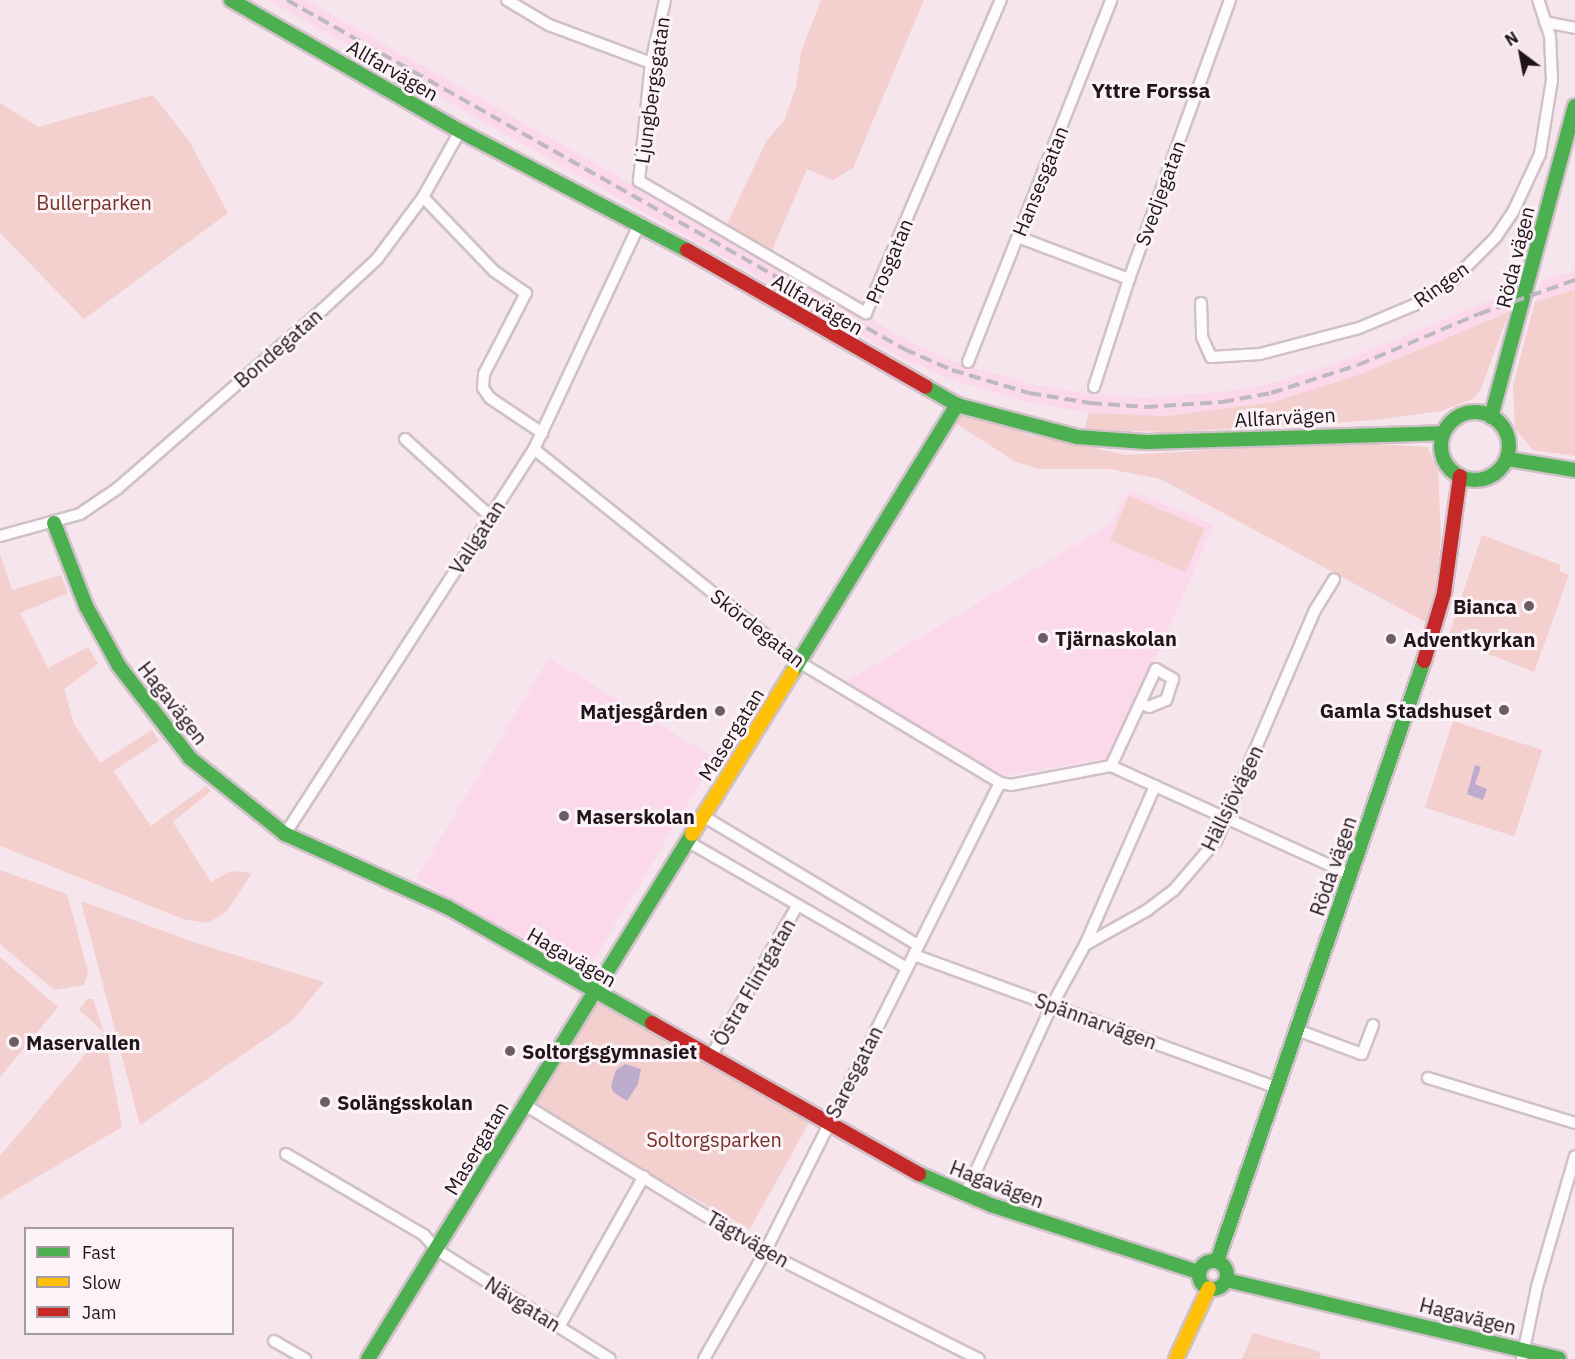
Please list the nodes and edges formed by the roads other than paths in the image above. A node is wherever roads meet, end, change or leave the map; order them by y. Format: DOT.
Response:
graph roads {
  1 [pos="231,0"];
  2 [pos="507,0"];
  3 [pos="665,0"];
  4 [pos="1001,0"];
  5 [pos="1112,0"];
  6 [pos="1230,0"];
  7 [pos="1538,0"];
  8 [pos="1545,22"];
  9 [pos="1575,28"];
  10 [pos="651,63"];
  11 [pos="1575,106"];
  12 [pos="460,131"];
  13 [pos="639,181"];
  14 [pos="423,197"];
  15 [pos="640,223"];
  16 [pos="1018,237"];
  17 [pos="1129,279"];
  18 [pos="1201,303"];
  19 [pos="968,362"];
  20 [pos="1094,387"];
  21 [pos="957,405"];
  22 [pos="1491,417"];
  23 [pos="542,433"];
  24 [pos="1443,433"];
  25 [pos="405,439"];
  26 [pos="534,449"];
  27 [pos="1508,459"];
  28 [pos="1575,470"];
  29 [pos="1460,476"];
  30 [pos="490,516"];
  31 [pos="54,523"];
  32 [pos="0,536"];
  33 [pos="1334,580"];
  34 [pos="799,662"];
  35 [pos="1142,704"];
  36 [pos="1111,766"];
  37 [pos="1000,783"];
  38 [pos="1155,786"];
  39 [pos="703,816"];
  40 [pos="1227,819"];
  41 [pos="285,834"];
  42 [pos="687,841"];
  43 [pos="1351,875"];
  44 [pos="797,906"];
  45 [pos="1085,945"];
  46 [pos="916,950"];
  47 [pos="907,968"];
  48 [pos="592,992"];
  49 [pos="1052,1005"];
  50 [pos="1373,1025"];
  51 [pos="1297,1030"];
  52 [pos="710,1058"];
  53 [pos="1428,1078"];
  54 [pos="1277,1088"];
  55 [pos="525,1105"];
  56 [pos="1575,1123"];
  57 [pos="828,1125"];
  58 [pos="286,1154"];
  59 [pos="1575,1156"];
  60 [pos="644,1176"];
  61 [pos="965,1196"];
  62 [pos="437,1250"];
  63 [pos="765,1252"];
  64 [pos="1217,1261"];
  65 [pos="1199,1272"];
  66 [pos="1226,1280"];
  67 [pos="1209,1288"];
  68 [pos="559,1327"];
  69 [pos="274,1341"];
  70 [pos="1523,1355"];
  71 [pos="304,1359"];
  72 [pos="368,1359"];
  73 [pos="610,1359"];
  74 [pos="704,1359"];
  75 [pos="979,1359"];
  76 [pos="1176,1359"];
  77 [pos="1559,1359"];
  1 -- 12 [label="street, Allfarvägen"];
  2 -- 10 [label="street"];
  3 -- 10 [label="street, Ljungbergsgatan"];
  4 -- 13 [label="street, Prosgatan"];
  5 -- 16 [label="street, Hansesgatan"];
  6 -- 17 [label="street, Svedjegatan"];
  7 -- 8 [label="street, Ringen"];
  8 -- 9 [label="street"];
  8 -- 18 [label="street, Ringen"];
  10 -- 13 [label="street, Ljungbergsgatan"];
  11 -- 22 [label="street, Röda vägen"];
  12 -- 14 [label="street, Bondegatan"];
  12 -- 15 [label="street, Allfarvägen"];
  14 -- 23 [label="street"];
  14 -- 31 [label="street, Bondegatan"];
  15 -- 21 [label="street, Allfarvägen"];
  15 -- 23 [label="street, Vallgatan"];
  16 -- 17 [label="street"];
  16 -- 19 [label="street, Hansesgatan"];
  17 -- 20 [label="street, Svedjegatan"];
  21 -- 24 [label="street, Allfarvägen"];
  21 -- 34 [label="street, Masergatan"];
  22 -- 24 [label="street"];
  22 -- 27 [label="street"];
  23 -- 26 [label="street, Vallgatan"];
  24 -- 29 [label="street"];
  25 -- 30 [label="street"];
  26 -- 30 [label="street, Vallgatan"];
  26 -- 34 [label="street, Skördegatan"];
  27 -- 28 [label="street"];
  27 -- 29 [label="street"];
  29 -- 43 [label="street, Röda vägen"];
  30 -- 41 [label="street, Vallgatan"];
  31 -- 32 [label="street, Bondegatan"];
  31 -- 41 [label="street, Hagavägen"];
  33 -- 40 [label="street, Hällsjövägen"];
  34 -- 37 [label="street, Skördegatan"];
  34 -- 39 [label="street, Masergatan"];
  35 -- 36 [label="street"];
  36 -- 37 [label="street"];
  36 -- 38 [label="street"];
  37 -- 46 [label="street, Saresgatan"];
  38 -- 40 [label="street"];
  38 -- 45 [label="street"];
  39 -- 42 [label="street, Masergatan"];
  39 -- 46 [label="street, Spännarvägen"];
  40 -- 43 [label="street"];
  40 -- 45 [label="street, Hällsjövägen"];
  41 -- 48 [label="street, Hagavägen"];
  42 -- 44 [label="street"];
  42 -- 48 [label="street, Masergatan"];
  43 -- 51 [label="street, Röda vägen"];
  44 -- 47 [label="street"];
  44 -- 52 [label="street, Östra Flintgatan"];
  45 -- 49 [label="street"];
  46 -- 47 [label="street, Saresgatan"];
  46 -- 49 [label="street, Spännarvägen"];
  47 -- 57 [label="street, Saresgatan"];
  48 -- 52 [label="street, Hagavägen"];
  48 -- 55 [label="street, Masergatan"];
  49 -- 54 [label="street, Spännarvägen"];
  49 -- 61 [label="street"];
  50 -- 51 [label="street"];
  51 -- 54 [label="street, Röda vägen"];
  52 -- 57 [label="street, Hagavägen"];
  53 -- 56 [label="street"];
  54 -- 64 [label="street, Röda vägen"];
  55 -- 60 [label="street, Tägtvägen"];
  55 -- 62 [label="street, Masergatan"];
  57 -- 61 [label="street, Hagavägen"];
  57 -- 63 [label="street, Saresgatan"];
  58 -- 62 [label="street, Nävgatan"];
  59 -- 70 [label="street"];
  60 -- 63 [label="street, Tägtvägen"];
  60 -- 68 [label="street"];
  61 -- 65 [label="street, Hagavägen"];
  62 -- 68 [label="street, Nävgatan"];
  62 -- 72 [label="street, Masergatan"];
  63 -- 74 [label="street, Saresgatan"];
  63 -- 75 [label="street, Tägtvägen"];
  64 -- 65 [label="street"];
  64 -- 66 [label="street"];
  65 -- 67 [label="street"];
  66 -- 67 [label="street"];
  66 -- 70 [label="street, Hagavägen"];
  67 -- 76 [label="street"];
  68 -- 73 [label="street, Nävgatan"];
  69 -- 71 [label="street"];
  70 -- 77 [label="street, Hagavägen"];
}
